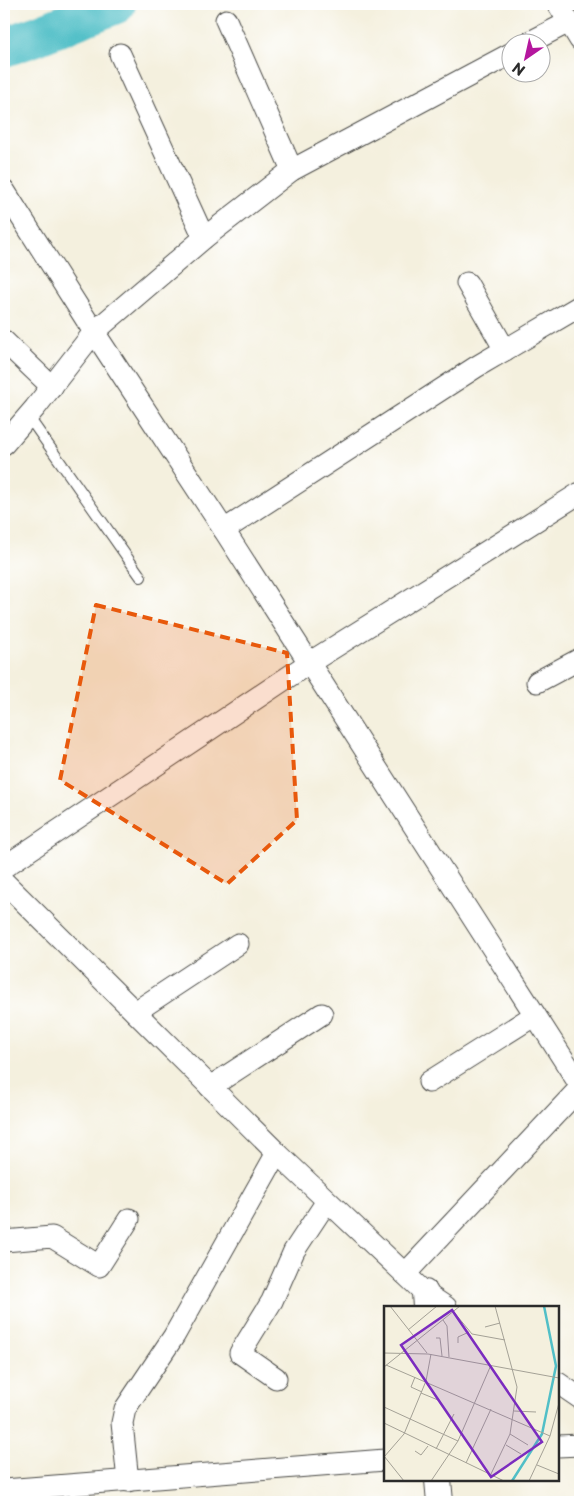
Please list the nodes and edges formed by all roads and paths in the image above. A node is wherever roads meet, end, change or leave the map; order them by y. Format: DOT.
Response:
graph roads {
  1 [pos="226,20"];
  2 [pos="569,22"];
  3 [pos="550,32"];
  4 [pos="120,54"];
  5 [pos="502,58"];
  6 [pos="292,170"];
  7 [pos="4,190"];
  8 [pos="204,238"];
  9 [pos="467,283"];
  10 [pos="580,306"];
  11 [pos="94,332"];
  12 [pos="4,341"];
  13 [pos="505,350"];
  14 [pos="52,387"];
  15 [pos="28,416"];
  16 [pos="4,444"];
  17 [pos="580,493"];
  18 [pos="224,530"];
  19 [pos="141,577"];
  20 [pos="580,659"];
  21 [pos="309,663"];
  22 [pos="537,682"];
  23 [pos="4,867"];
  24 [pos="4,882"];
  25 [pos="238,944"];
  26 [pos="135,1012"];
  27 [pos="322,1014"];
  28 [pos="535,1015"];
  29 [pos="429,1082"];
  30 [pos="580,1086"];
  31 [pos="210,1087"];
  32 [pos="277,1153"];
  33 [pos="328,1201"];
  34 [pos="129,1218"];
  35 [pos="4,1241"];
  36 [pos="405,1274"];
  37 [pos="425,1300"];
  38 [pos="443,1306"];
  39 [pos="276,1378"];
  40 [pos="559,1384"];
  41 [pos="580,1398"];
  42 [pos="580,1445"];
  43 [pos="559,1446"];
  44 [pos="384,1460"];
  45 [pos="128,1481"];
  46 [pos="438,1481"];
  47 [pos="4,1490"];
  48 [pos="440,1502"];
  1 -- 6 [label="street"];
  2 -- 3 [label="street"];
  4 -- 8 [label="street"];
  5 -- 6 [label="street"];
  6 -- 8 [label="street"];
  7 -- 11 [label="street"];
  8 -- 11 [label="street"];
  9 -- 13 [label="street"];
  10 -- 13 [label="street"];
  11 -- 14 [label="street"];
  11 -- 18 [label="street"];
  12 -- 14 [label="street"];
  13 -- 18 [label="street"];
  14 -- 15 [label="street"];
  15 -- 16 [label="street"];
  15 -- 19 [label="lane"];
  17 -- 21 [label="street"];
  18 -- 21 [label="street"];
  20 -- 22 [label="street"];
  21 -- 23 [label="street"];
  21 -- 28 [label="street"];
  24 -- 26 [label="street"];
  25 -- 26 [label="street"];
  26 -- 31 [label="street"];
  27 -- 31 [label="street"];
  28 -- 29 [label="street"];
  28 -- 30 [label="street"];
  30 -- 36 [label="street"];
  31 -- 32 [label="street"];
  32 -- 33 [label="street"];
  32 -- 45 [label="street"];
  33 -- 36 [label="street"];
  33 -- 39 [label="street"];
  34 -- 35 [label="street"];
  36 -- 37 [label="street"];
  37 -- 38 [label="street"];
  40 -- 41 [label="street"];
  42 -- 43 [label="street"];
  44 -- 45 [label="street"];
  45 -- 47 [label="street"];
  46 -- 48 [label="street"];
}
